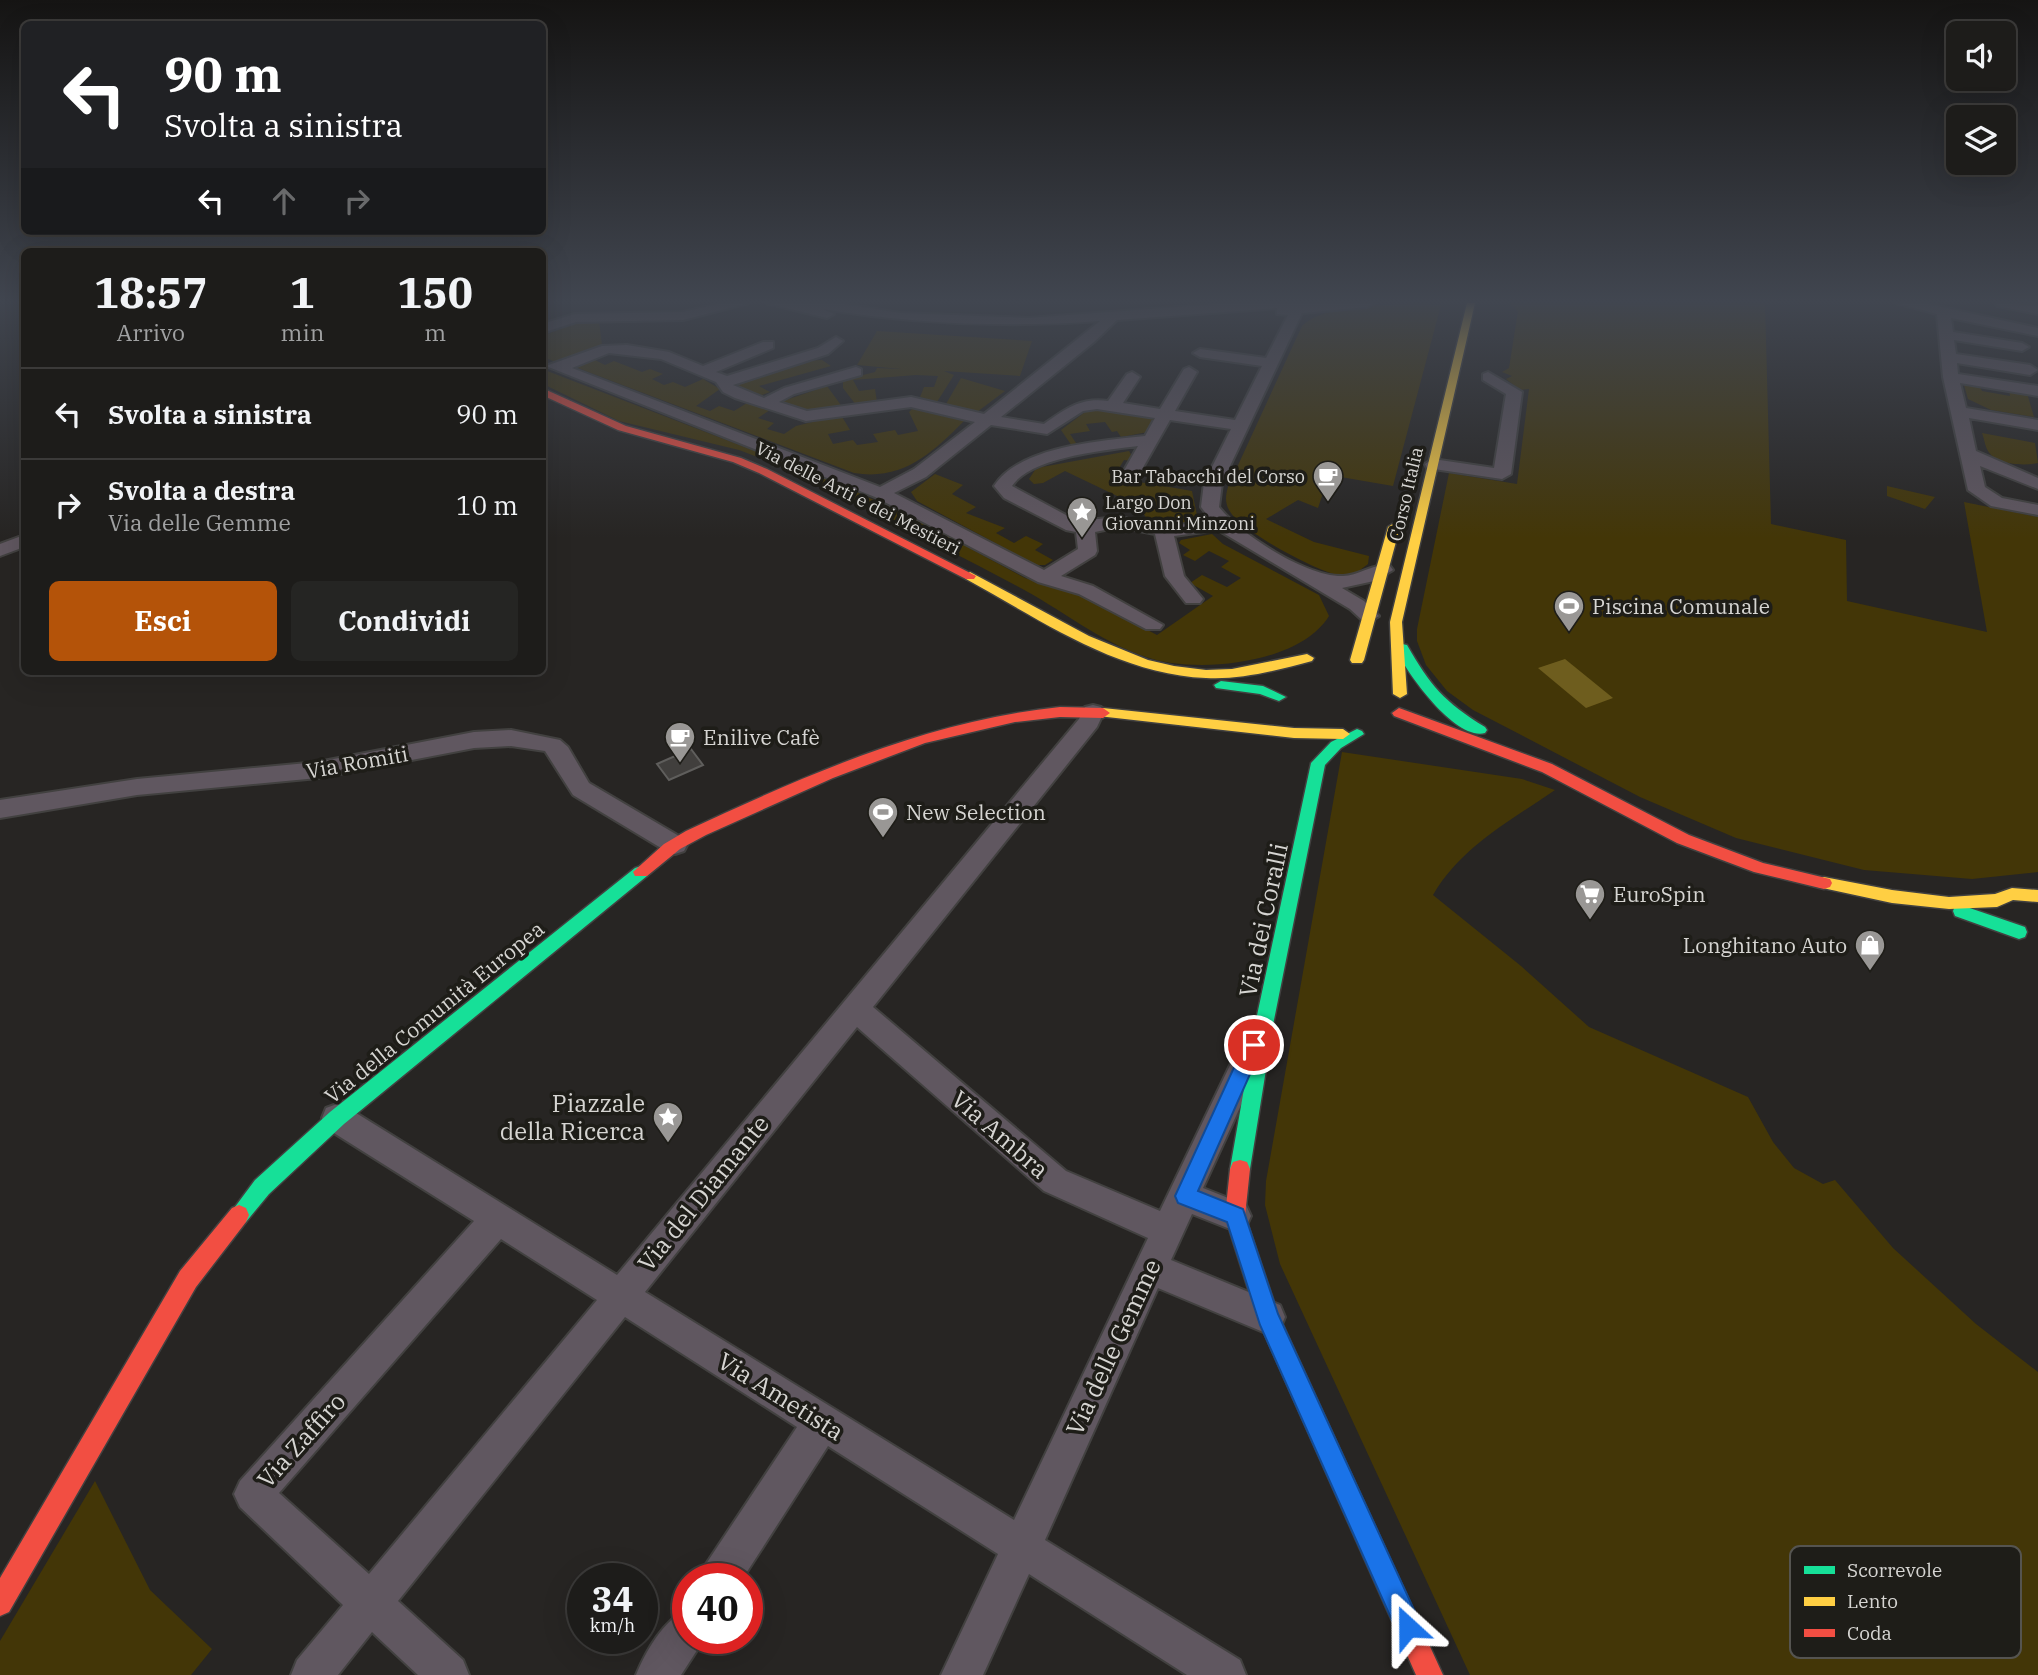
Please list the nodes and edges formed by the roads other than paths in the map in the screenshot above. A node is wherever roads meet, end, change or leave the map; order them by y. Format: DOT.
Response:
graph roads {
  1 [pos="592,381"];
  2 [pos="827,381"];
  3 [pos="832,381"];
  4 [pos="1032,381"];
  5 [pos="1129,381"];
  6 [pos="1184,381"];
  7 [pos="1262,381"];
  8 [pos="1453,381"];
  9 [pos="1495,381"];
  10 [pos="1952,381"];
  11 [pos="1981,381"];
  12 [pos="725,382"];
  13 [pos="2038,391"];
  14 [pos="546,393"];
  15 [pos="765,403"];
  16 [pos="1113,406"];
  17 [pos="852,410"];
  18 [pos="1165,414"];
  19 [pos="1960,416"];
  20 [pos="984,419"];
  21 [pos="2038,425"];
  22 [pos="1240,426"];
  23 [pos="1047,429"];
  24 [pos="2038,434"];
  25 [pos="1150,440"];
  26 [pos="1968,453"];
  27 [pos="1067,454"];
  28 [pos="1433,464"];
  29 [pos="1131,474"];
  30 [pos="1975,481"];
  31 [pos="2038,484"];
  32 [pos="2038,491"];
  33 [pos="881,493"];
  34 [pos="2038,510"];
  35 [pos="1398,511"];
  36 [pos="1221,524"];
  37 [pos="1085,528"];
  38 [pos="1164,529"];
  39 [pos="21,542"];
  40 [pos="0,550"];
  41 [pos="1293,568"];
  42 [pos="1383,570"];
  43 [pos="1045,578"];
  44 [pos="1192,599"];
  45 [pos="1369,616"];
  46 [pos="1396,622"];
  47 [pos="1153,625"];
  48 [pos="1069,632"];
  49 [pos="1340,656"];
  50 [pos="1371,666"];
  51 [pos="1400,694"];
  52 [pos="1093,712"];
  53 [pos="1292,713"];
  54 [pos="1212,725"];
  55 [pos="1374,731"];
  56 [pos="1350,734"];
  57 [pos="1420,739"];
  58 [pos="1318,763"];
  59 [pos="1547,768"];
  60 [pos="1601,798"];
  61 [pos="0,809"];
  62 [pos="676,845"];
  63 [pos="2038,896"];
  64 [pos="1917,900"];
  65 [pos="2001,902"];
  66 [pos="2019,932"];
  67 [pos="2034,941"];
  68 [pos="854,1007"];
  69 [pos="1265,1020"];
  70 [pos="337,1118"];
  71 [pos="1185,1196"];
  72 [pos="1235,1216"];
  73 [pos="498,1219"];
  74 [pos="1166,1230"];
  75 [pos="1150,1268"];
  76 [pos="620,1296"];
  77 [pos="1268,1317"];
  78 [pos="822,1422"];
  79 [pos="1021,1548"];
  80 [pos="730,1563"];
  81 [pos="0,1602"];
  82 [pos="371,1603"];
  83 [pos="672,1653"];
  84 [pos="312,1675"];
  85 [pos="449,1675"];
  86 [pos="657,1675"];
  87 [pos="962,1675"];
  88 [pos="1225,1675"];
  89 [pos="1430,1675"];
  1 -- 33 [label="street"];
  2 -- 15 [label="street"];
  3 -- 17 [label="street"];
  4 -- 20 [label="street"];
  5 -- 16 [label="street"];
  6 -- 18 [label="street"];
  7 -- 22 [label="street"];
  8 -- 28 [label="street, Corso Italia"];
  9 -- 28 [label="street"];
  10 -- 19 [label="street"];
  11 -- 13 [label="street"];
  12 -- 15 [label="street"];
  14 -- 48 [label="street, Via delle Arti e dei Mestieri"];
  15 -- 17 [label="street"];
  16 -- 18 [label="street"];
  16 -- 23 [label="street"];
  17 -- 20 [label="street"];
  18 -- 22 [label="street"];
  18 -- 25 [label="street"];
  19 -- 21 [label="street"];
  19 -- 24 [label="street"];
  19 -- 26 [label="street"];
  20 -- 23 [label="street"];
  20 -- 33 [label="street"];
  22 -- 36 [label="street"];
  23 -- 27 [label="street"];
  25 -- 27 [label="street"];
  25 -- 29 [label="street"];
  26 -- 30 [label="street"];
  26 -- 31 [label="street"];
  27 -- 37 [label="street"];
  28 -- 46 [label="street, Corso Italia"];
  30 -- 32 [label="street"];
  30 -- 34 [label="street"];
  33 -- 43 [label="street"];
  35 -- 42 [label="street, Corso Italia"];
  36 -- 38 [label="street"];
  36 -- 41 [label="street"];
  37 -- 38 [label="street"];
  37 -- 43 [label="street"];
  38 -- 44 [label="street"];
  39 -- 40 [label="street"];
  41 -- 42 [label="street"];
  41 -- 45 [label="street"];
  42 -- 45 [label="street, Corso Italia"];
  43 -- 47 [label="street"];
  45 -- 50 [label="street, Corso Italia"];
  46 -- 51 [label="street, Corso Italia"];
  46 -- 59 [label="street"];
  48 -- 53 [label="street"];
  48 -- 53 [label="street"];
  49 -- 50 [label="street"];
  50 -- 51 [label="street"];
  51 -- 59 [label="street, Corso Italia"];
  52 -- 54 [label="street, Via della Comunità Europea"];
  52 -- 62 [label="street, Via della Comunità Europea"];
  52 -- 68 [label="street, Via del Diamante"];
  53 -- 54 [label="street"];
  53 -- 54 [label="street"];
  53 -- 56 [label="street"];
  53 -- 58 [label="street"];
  55 -- 56 [label="street"];
  56 -- 58 [label="street"];
  57 -- 60 [label="street"];
  58 -- 69 [label="street, Via dei Coralli"];
  59 -- 60 [label="street"];
  60 -- 64 [label="street"];
  61 -- 62 [label="street, Via Romiti"];
  62 -- 70 [label="street, Via della Comunità Europea"];
  63 -- 65 [label="street"];
  64 -- 65 [label="street"];
  64 -- 66 [label="street"];
  65 -- 66 [label="street"];
  66 -- 67 [label="street"];
  68 -- 74 [label="street, Via Ambra"];
  68 -- 76 [label="street, Via del Diamante"];
  69 -- 71 [label="street, Via delle Gemme"];
  69 -- 72 [label="street, Via dei Coralli"];
  70 -- 73 [label="street, Via Ametista"];
  70 -- 81 [label="street, Via della Comunità Europea"];
  71 -- 72 [label="street"];
  71 -- 74 [label="street, Via delle Gemme"];
  72 -- 77 [label="street, Via dei Coralli"];
  73 -- 76 [label="street, Via Ametista"];
  73 -- 82 [label="street, Via Zaffiro"];
  74 -- 75 [label="street, Via delle Gemme"];
  75 -- 77 [label="street"];
  75 -- 79 [label="street, Via delle Gemme"];
  76 -- 78 [label="street, Via Ametista"];
  76 -- 82 [label="street, Via del Diamante"];
  77 -- 89 [label="street, Via dei Coralli"];
  78 -- 79 [label="street, Via Ametista"];
  78 -- 80 [label="street"];
  79 -- 87 [label="street, Via delle Gemme"];
  79 -- 88 [label="street, Via Ametista"];
  82 -- 84 [label="street, Via del Diamante"];
  82 -- 85 [label="street, Via Zaffiro"];
  83 -- 86 [label="street"];
}
